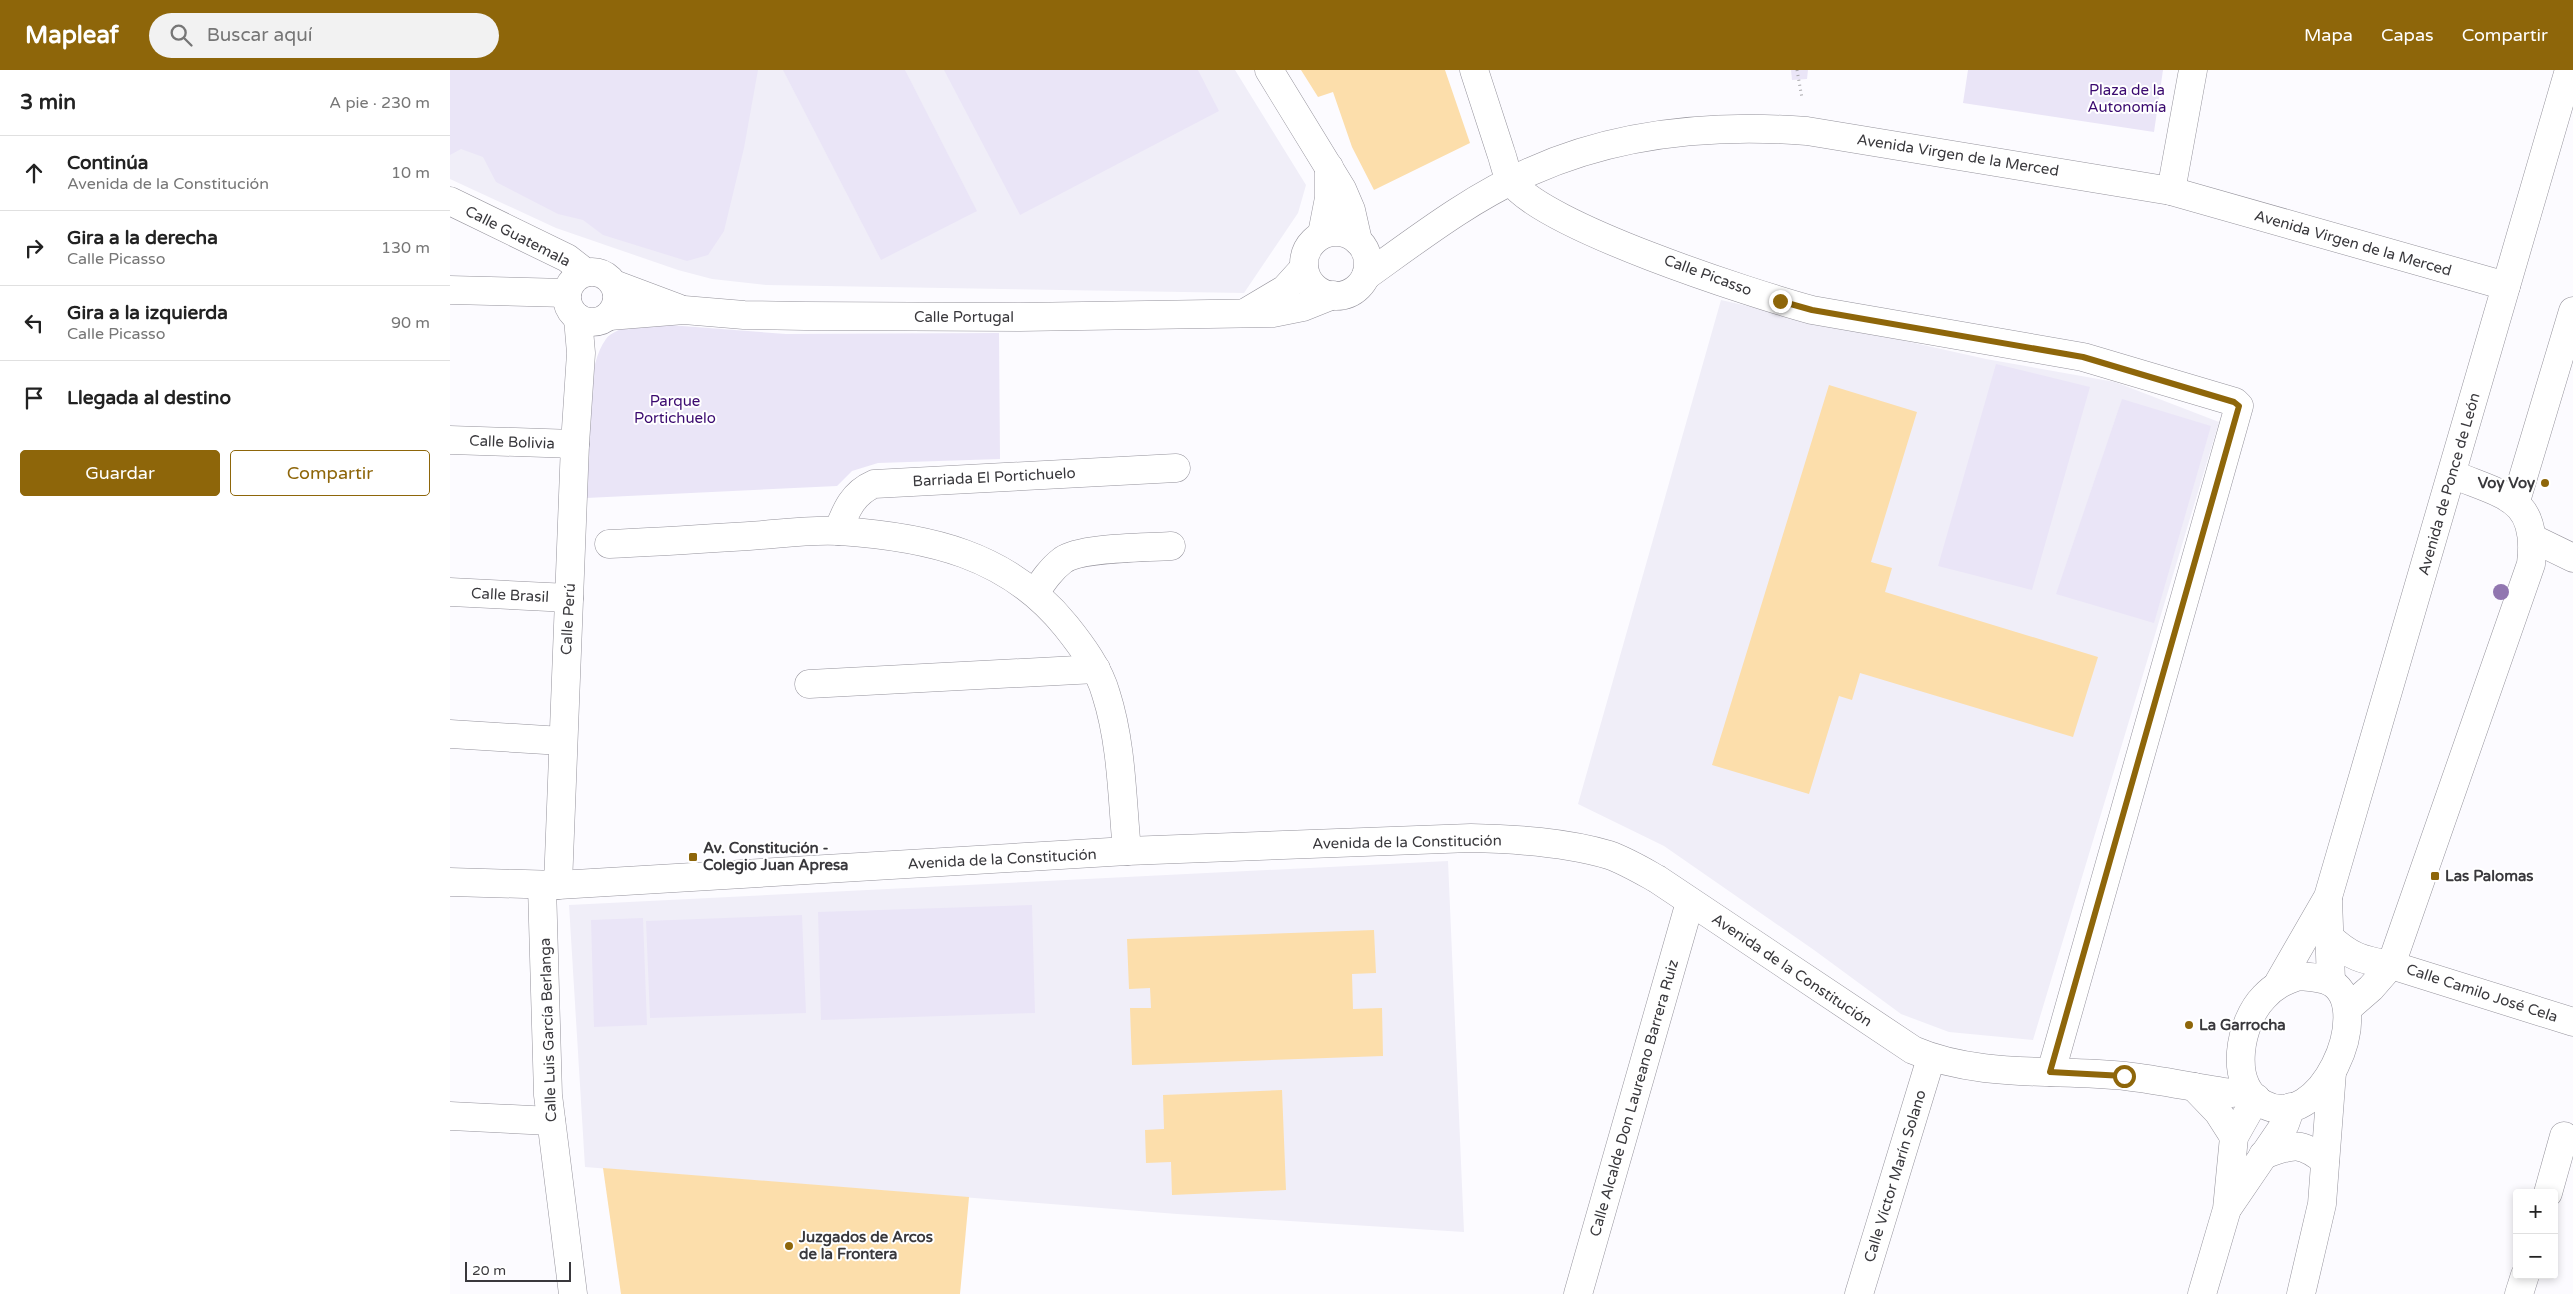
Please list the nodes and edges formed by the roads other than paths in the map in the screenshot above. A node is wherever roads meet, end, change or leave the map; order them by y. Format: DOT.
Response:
graph roads {
  1 [pos="1269,70"];
  2 [pos="1474,70"];
  3 [pos="2193,70"];
  4 [pos="2569,70"];
  5 [pos="1329,166"];
  6 [pos="1511,181"];
  7 [pos="2171,191"];
  8 [pos="450,201"];
  9 [pos="1322,234"];
  10 [pos="1363,256"];
  11 [pos="1304,268"];
  12 [pos="585,272"];
  13 [pos="614,284"];
  14 [pos="2506,286"];
  15 [pos="450,290"];
  16 [pos="567,293"];
  17 [pos="1333,296"];
  18 [pos="684,310"];
  19 [pos="2573,311"];
  20 [pos="1245,313"];
  21 [pos="594,319"];
  22 [pos="450,440"];
  23 [pos="574,444"];
  24 [pos="1176,468"];
  25 [pos="2452,474"];
  26 [pos="2516,501"];
  27 [pos="838,531"];
  28 [pos="2534,539"];
  29 [pos="609,544"];
  30 [pos="1171,546"];
  31 [pos="2573,558"];
  32 [pos="450,592"];
  33 [pos="1035,593"];
  34 [pos="569,598"];
  35 [pos="1096,669"];
  36 [pos="809,684"];
  37 [pos="450,734"];
  38 [pos="562,741"];
  39 [pos="1127,851"];
  40 [pos="450,882"];
  41 [pos="550,886"];
  42 [pos="2328,897"];
  43 [pos="1690,902"];
  44 [pos="2328,936"];
  45 [pos="2391,965"];
  46 [pos="2279,982"];
  47 [pos="2338,992"];
  48 [pos="2571,1013"];
  49 [pos="2240,1055"];
  50 [pos="1931,1058"];
  51 [pos="2050,1072"];
  52 [pos="2332,1072"];
  53 [pos="2194,1087"];
  54 [pos="2252,1094"];
  55 [pos="2297,1106"];
  56 [pos="450,1116"];
  57 [pos="550,1121"];
  58 [pos="2564,1136"];
  59 [pos="2234,1137"];
  60 [pos="2263,1155"];
  61 [pos="2325,1161"];
  62 [pos="2549,1189"];
  63 [pos="2227,1209"];
  64 [pos="2524,1279"];
  65 [pos="573,1294"];
  66 [pos="1578,1294"];
  67 [pos="1859,1294"];
  68 [pos="2202,1294"];
  69 [pos="2301,1294"];
  70 [pos="2519,1294"];
  1 -- 5 [label="street"];
  2 -- 6 [label="street"];
  3 -- 7 [label="street"];
  4 -- 14 [label="street, Avenida de Ponce de León"];
  5 -- 9 [label="street"];
  5 -- 10 [label="street"];
  6 -- 7 [label="street, Avenida Virgen de la Merced"];
  6 -- 10 [label="street, Avenida Virgen de la Merced"];
  6 -- 51 [label="street, Calle Picasso"];
  7 -- 14 [label="street, Avenida Virgen de la Merced"];
  8 -- 12 [label="street, Calle Guatemala"];
  9 -- 10 [label="street"];
  9 -- 11 [label="street"];
  10 -- 17 [label="street"];
  11 -- 17 [label="street"];
  11 -- 20 [label="street, Calle Portugal"];
  12 -- 13 [label="street"];
  12 -- 16 [label="street"];
  13 -- 18 [label="street, Calle Portugal"];
  13 -- 21 [label="street"];
  14 -- 25 [label="street, Avenida de Ponce de León"];
  15 -- 16 [label="street"];
  16 -- 21 [label="street"];
  17 -- 20 [label="street, Calle Portugal"];
  18 -- 20 [label="street, Calle Portugal"];
  18 -- 21 [label="street, Calle Portugal"];
  19 -- 26 [label="street"];
  21 -- 23 [label="street, Calle Perú"];
  22 -- 23 [label="street, Calle Bolivia"];
  23 -- 34 [label="street, Calle Perú"];
  24 -- 27 [label="street, Barriada El Portichuelo"];
  25 -- 26 [label="street"];
  25 -- 42 [label="street, Avenida de Ponce de León"];
  26 -- 28 [label="street"];
  27 -- 29 [label="street"];
  27 -- 33 [label="street"];
  28 -- 31 [label="street"];
  28 -- 45 [label="street"];
  30 -- 33 [label="street"];
  32 -- 34 [label="street, Calle Brasil"];
  33 -- 35 [label="street"];
  34 -- 38 [label="street, Calle Perú"];
  35 -- 36 [label="street"];
  35 -- 39 [label="street"];
  37 -- 38 [label="street"];
  38 -- 41 [label="street, Calle Perú"];
  39 -- 41 [label="street, Avenida de la Constitución"];
  39 -- 43 [label="street, Avenida de la Constitución"];
  40 -- 41 [label="street, Avenida de la Constitución"];
  41 -- 57 [label="street, Calle Luis García Berlanga"];
  42 -- 44 [label="street, Avenida de Ponce de León"];
  42 -- 46 [label="street, Avenida de Ponce de León"];
  43 -- 50 [label="street, Avenida de la Constitución"];
  43 -- 66 [label="street, Calle Alcalde Don Laureano Barrera Ruiz"];
  44 -- 45 [label="street, Calle Camilo José Cela"];
  44 -- 47 [label="street, Avenida de Ponce de León"];
  45 -- 47 [label="street"];
  45 -- 48 [label="street, Calle Camilo José Cela"];
  46 -- 47 [label="street"];
  46 -- 49 [label="street"];
  47 -- 52 [label="street"];
  49 -- 53 [label="street"];
  49 -- 54 [label="street"];
  50 -- 51 [label="street, Avenida de la Constitución"];
  50 -- 67 [label="street, Calle Víctor Marín Solano"];
  51 -- 53 [label="street, Avenida de la Constitución"];
  52 -- 55 [label="street"];
  52 -- 61 [label="street"];
  53 -- 54 [label="street, Avenida de la Constitución"];
  53 -- 59 [label="street"];
  54 -- 55 [label="street"];
  54 -- 59 [label="street"];
  55 -- 60 [label="street"];
  55 -- 61 [label="street"];
  56 -- 57 [label="street"];
  57 -- 65 [label="street, Calle Luis García Berlanga"];
  58 -- 62 [label="street"];
  59 -- 63 [label="street"];
  60 -- 61 [label="street"];
  60 -- 63 [label="street"];
  61 -- 69 [label="street"];
  63 -- 68 [label="street"];
  64 -- 70 [label="street"];
}
